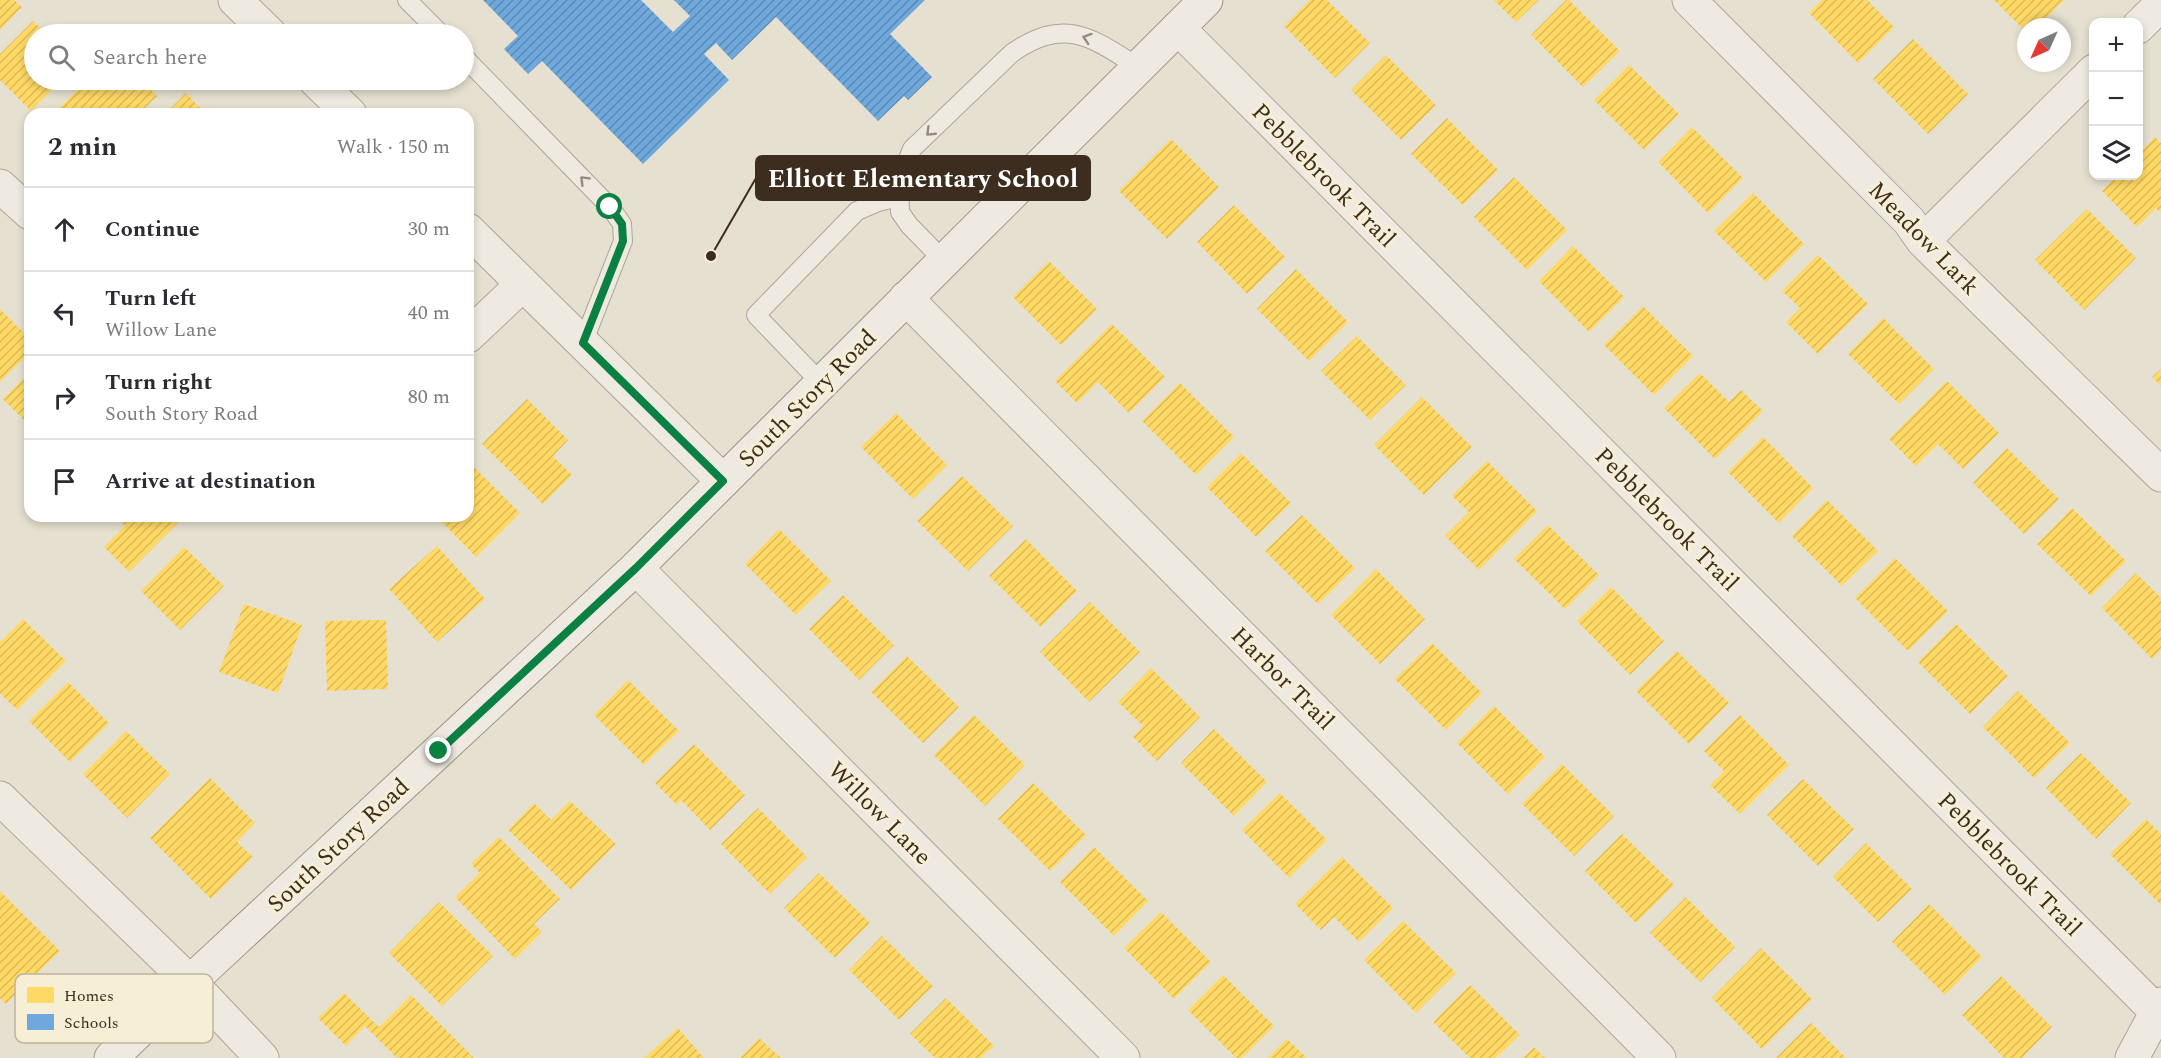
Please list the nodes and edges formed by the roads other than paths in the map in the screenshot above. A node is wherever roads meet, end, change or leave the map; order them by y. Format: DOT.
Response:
graph roads {
  1 [pos="235,0"];
  2 [pos="407,0"];
  3 [pos="1206,0"];
  4 [pos="1689,0"];
  5 [pos="2161,4"];
  6 [pos="2143,23"];
  7 [pos="260,24"];
  8 [pos="431,24"];
  9 [pos="1178,28"];
  10 [pos="474,67"];
  11 [pos="1138,67"];
  12 [pos="2093,72"];
  13 [pos="325,90"];
  14 [pos="344,108"];
  15 [pos="0,186"];
  16 [pos="899,197"];
  17 [pos="24,208"];
  18 [pos="474,236"];
  19 [pos="1923,241"];
  20 [pos="944,261"];
  21 [pos="523,284"];
  22 [pos="906,298"];
  23 [pos="474,330"];
  24 [pos="583,343"];
  25 [pos="821,383"];
  26 [pos="2161,475"];
  27 [pos="723,481"];
  28 [pos="636,568"];
  29 [pos="0,798"];
  30 [pos="182,974"];
  31 [pos="199,974"];
  32 [pos="213,1006"];
  33 [pos="2158,1007"];
  34 [pos="127,1043"];
  35 [pos="111,1058"];
  36 [pos="262,1058"];
  37 [pos="1124,1058"];
  38 [pos="1659,1058"];
  39 [pos="2132,1058"];
  1 -- 7 [label="street"];
  2 -- 8 [label="lane"];
  3 -- 9 [label="street, South Story Road"];
  4 -- 19 [label="street, Meadow Lark"];
  5 -- 6 [label="street"];
  9 -- 11 [label="street, South Story Road"];
  9 -- 33 [label="street, Pebblebrook Trail"];
  24 -- 10 [label="lane, one-way"];
  11 -- 16 [label="lane, one-way"];
  11 -- 20 [label="street, South Story Road"];
  12 -- 19 [label="street"];
  13 -- 14 [label="street"];
  15 -- 17 [label="street"];
  16 -- 20 [label="lane"];
  16 -- 25 [label="lane"];
  18 -- 21 [label="street"];
  19 -- 26 [label="street, Meadow Lark"];
  20 -- 22 [label="street, South Story Road"];
  21 -- 23 [label="street"];
  21 -- 24 [label="street"];
  22 -- 25 [label="street, South Story Road"];
  22 -- 38 [label="street, Harbor Trail"];
  24 -- 27 [label="street"];
  25 -- 27 [label="street, South Story Road"];
  27 -- 28 [label="street, South Story Road"];
  28 -- 31 [label="street, South Story Road"];
  28 -- 37 [label="street, Willow Lane"];
  29 -- 30 [label="street"];
  32 -- 36 [label="street"];
  33 -- 39 [label="street"];
  34 -- 35 [label="street, South Story Road"];
}
